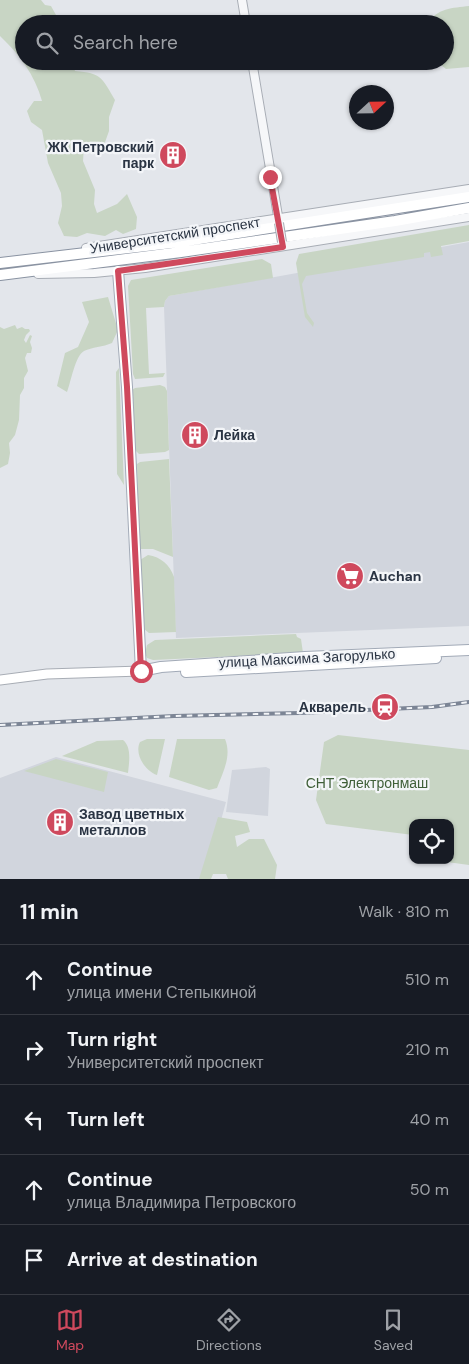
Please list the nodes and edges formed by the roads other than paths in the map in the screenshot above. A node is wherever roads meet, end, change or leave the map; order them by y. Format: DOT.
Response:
graph roads {
  1 [pos="242,0"];
  2 [pos="244,15"];
  3 [pos="253,70"];
  4 [pos="469,189"];
  5 [pos="469,197"];
  6 [pos="469,208"];
  7 [pos="469,217"];
  8 [pos="278,221"];
  9 [pos="283,245"];
  10 [pos="106,250"];
  11 [pos="0,262"];
  12 [pos="118,265"];
  13 [pos="5,275"];
  14 [pos="469,650"];
  15 [pos="469,656"];
  16 [pos="143,671"];
  17 [pos="0,680"];
  1 -- 2 [label="street"];
  3 -- 8 [label="street"];
  4 -- 8 [label="street, Университетский проспект"];
  5 -- 10 [label="main road, Университетский проспект"];
  6 -- 12 [label="main road, Университетский проспект"];
  7 -- 9 [label="street, Университетский проспект"];
  8 -- 9 [label="street, bridge"];
  8 -- 11 [label="street, Университетский проспект"];
  9 -- 12 [label="street, Университетский проспект"];
  10 -- 11 [label="main road, Университетский проспект"];
  10 -- 12 [label="main road"];
  12 -- 13 [label="main road, Университетский проспект"];
  12 -- 16 [label="main road"];
  14 -- 16 [label="main road, улица Максима Загорулько"];
  15 -- 16 [label="main road, улица Максима Загорулько"];
  16 -- 17 [label="main road"];
}
